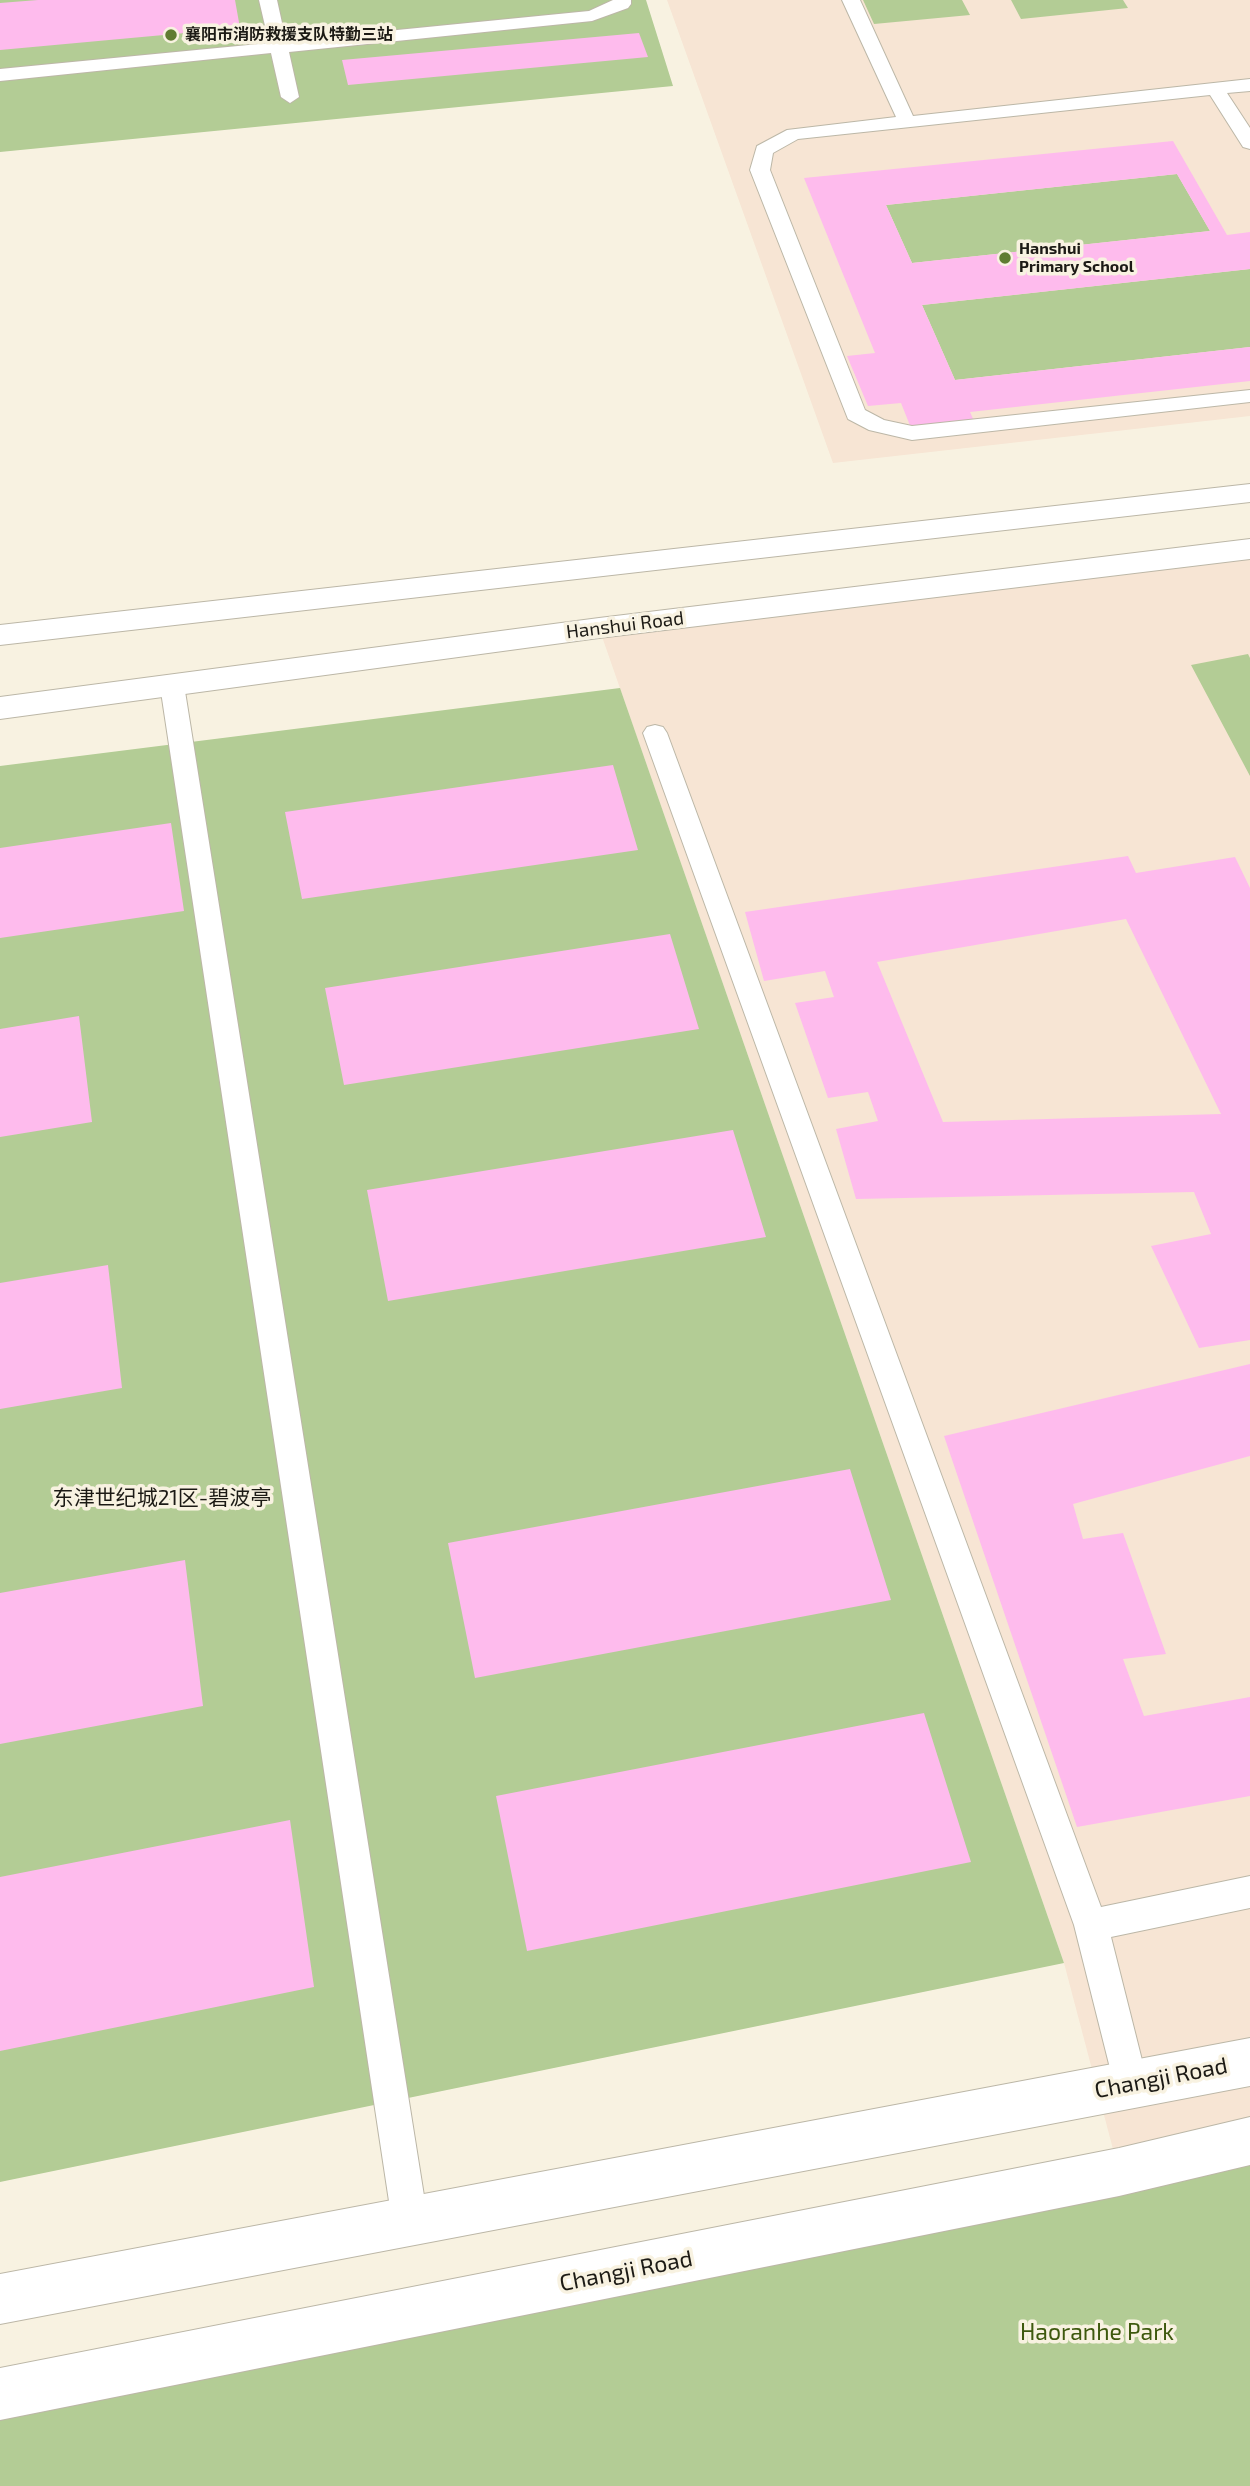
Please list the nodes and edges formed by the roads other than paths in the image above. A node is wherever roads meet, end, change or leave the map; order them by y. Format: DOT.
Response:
graph roads {
  1 [pos="268,0"];
  2 [pos="622,0"];
  3 [pos="851,0"];
  4 [pos="278,46"];
  5 [pos="0,75"];
  6 [pos="1250,85"];
  7 [pos="1215,89"];
  8 [pos="290,97"];
  9 [pos="907,122"];
  10 [pos="1250,143"];
  11 [pos="1250,397"];
  12 [pos="1250,493"];
  13 [pos="1250,549"];
  14 [pos="0,635"];
  15 [pos="172,685"];
  16 [pos="0,708"];
  17 [pos="655,733"];
  18 [pos="1250,1892"];
  19 [pos="1091,1925"];
  20 [pos="1250,2062"];
  21 [pos="1131,2084"];
  22 [pos="1250,2141"];
  23 [pos="410,2221"];
  24 [pos="0,2299"];
  25 [pos="0,2394"];
  1 -- 4 [label="lane"];
  2 -- 4 [label="lane"];
  3 -- 9 [label="lane"];
  4 -- 5 [label="lane"];
  4 -- 8 [label="lane"];
  6 -- 7 [label="lane"];
  7 -- 9 [label="lane"];
  7 -- 10 [label="lane"];
  9 -- 11 [label="lane"];
  12 -- 14 [label="main road"];
  13 -- 15 [label="main road, Hanshui Road"];
  15 -- 16 [label="main road, Hanshui Road"];
  15 -- 23 [label="lane"];
  17 -- 19 [label="lane"];
  18 -- 19 [label="lane"];
  19 -- 21 [label="lane"];
  20 -- 21 [label="main road, Changji Road"];
  21 -- 23 [label="main road, Changji Road"];
  22 -- 25 [label="main road, Changji Road"];
  23 -- 24 [label="main road, Changji Road"];
}
